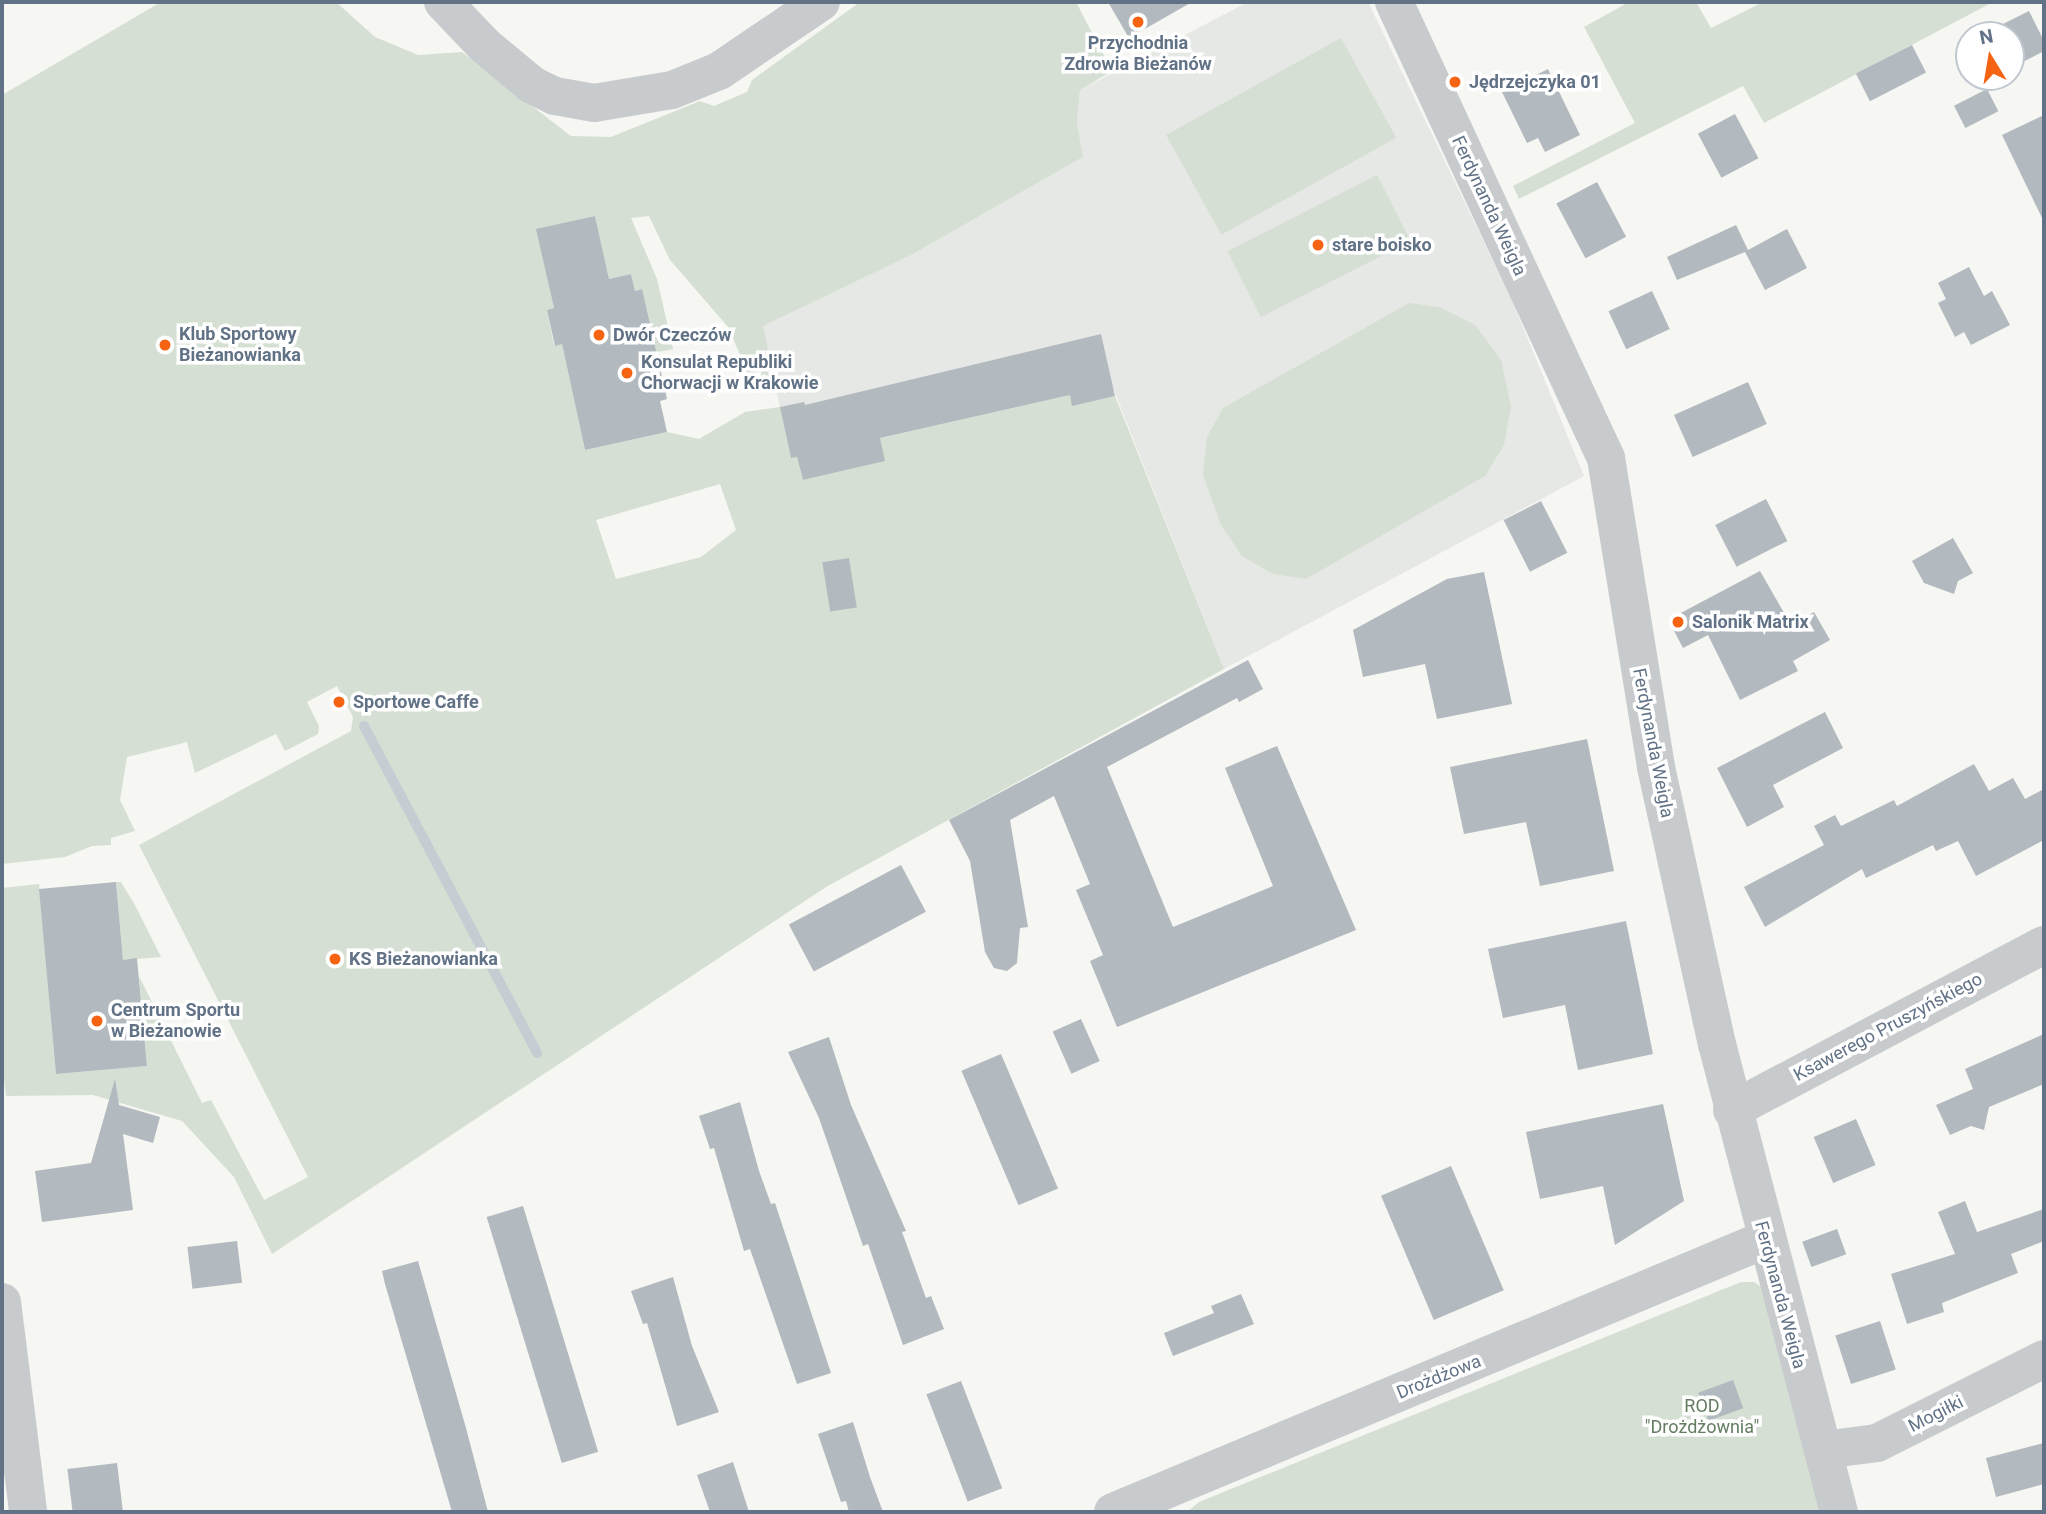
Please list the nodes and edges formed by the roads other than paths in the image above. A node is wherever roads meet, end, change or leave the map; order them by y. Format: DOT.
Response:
graph roads {
  1 [pos="443,2"];
  2 [pos="821,2"];
  3 [pos="1394,2"];
  4 [pos="2044,945"];
  5 [pos="1732,1110"];
  6 [pos="1765,1240"];
  7 [pos="2,1302"];
  8 [pos="2044,1359"];
  9 [pos="1823,1450"];
  10 [pos="1121,1511"];
  11 [pos="28,1512"];
  12 [pos="1839,1512"];
  1 -- 2 [label="street"];
  3 -- 5 [label="street, Ferdynanda Weigla"];
  4 -- 5 [label="street, Ksawerego Pruszyńskiego"];
  5 -- 6 [label="street, Ferdynanda Weigla"];
  6 -- 9 [label="street, Ferdynanda Weigla"];
  6 -- 10 [label="street, Drożdżowa"];
  7 -- 11 [label="street"];
  8 -- 9 [label="street, Mogiłki"];
  9 -- 12 [label="street, Ferdynanda Weigla"];
}
